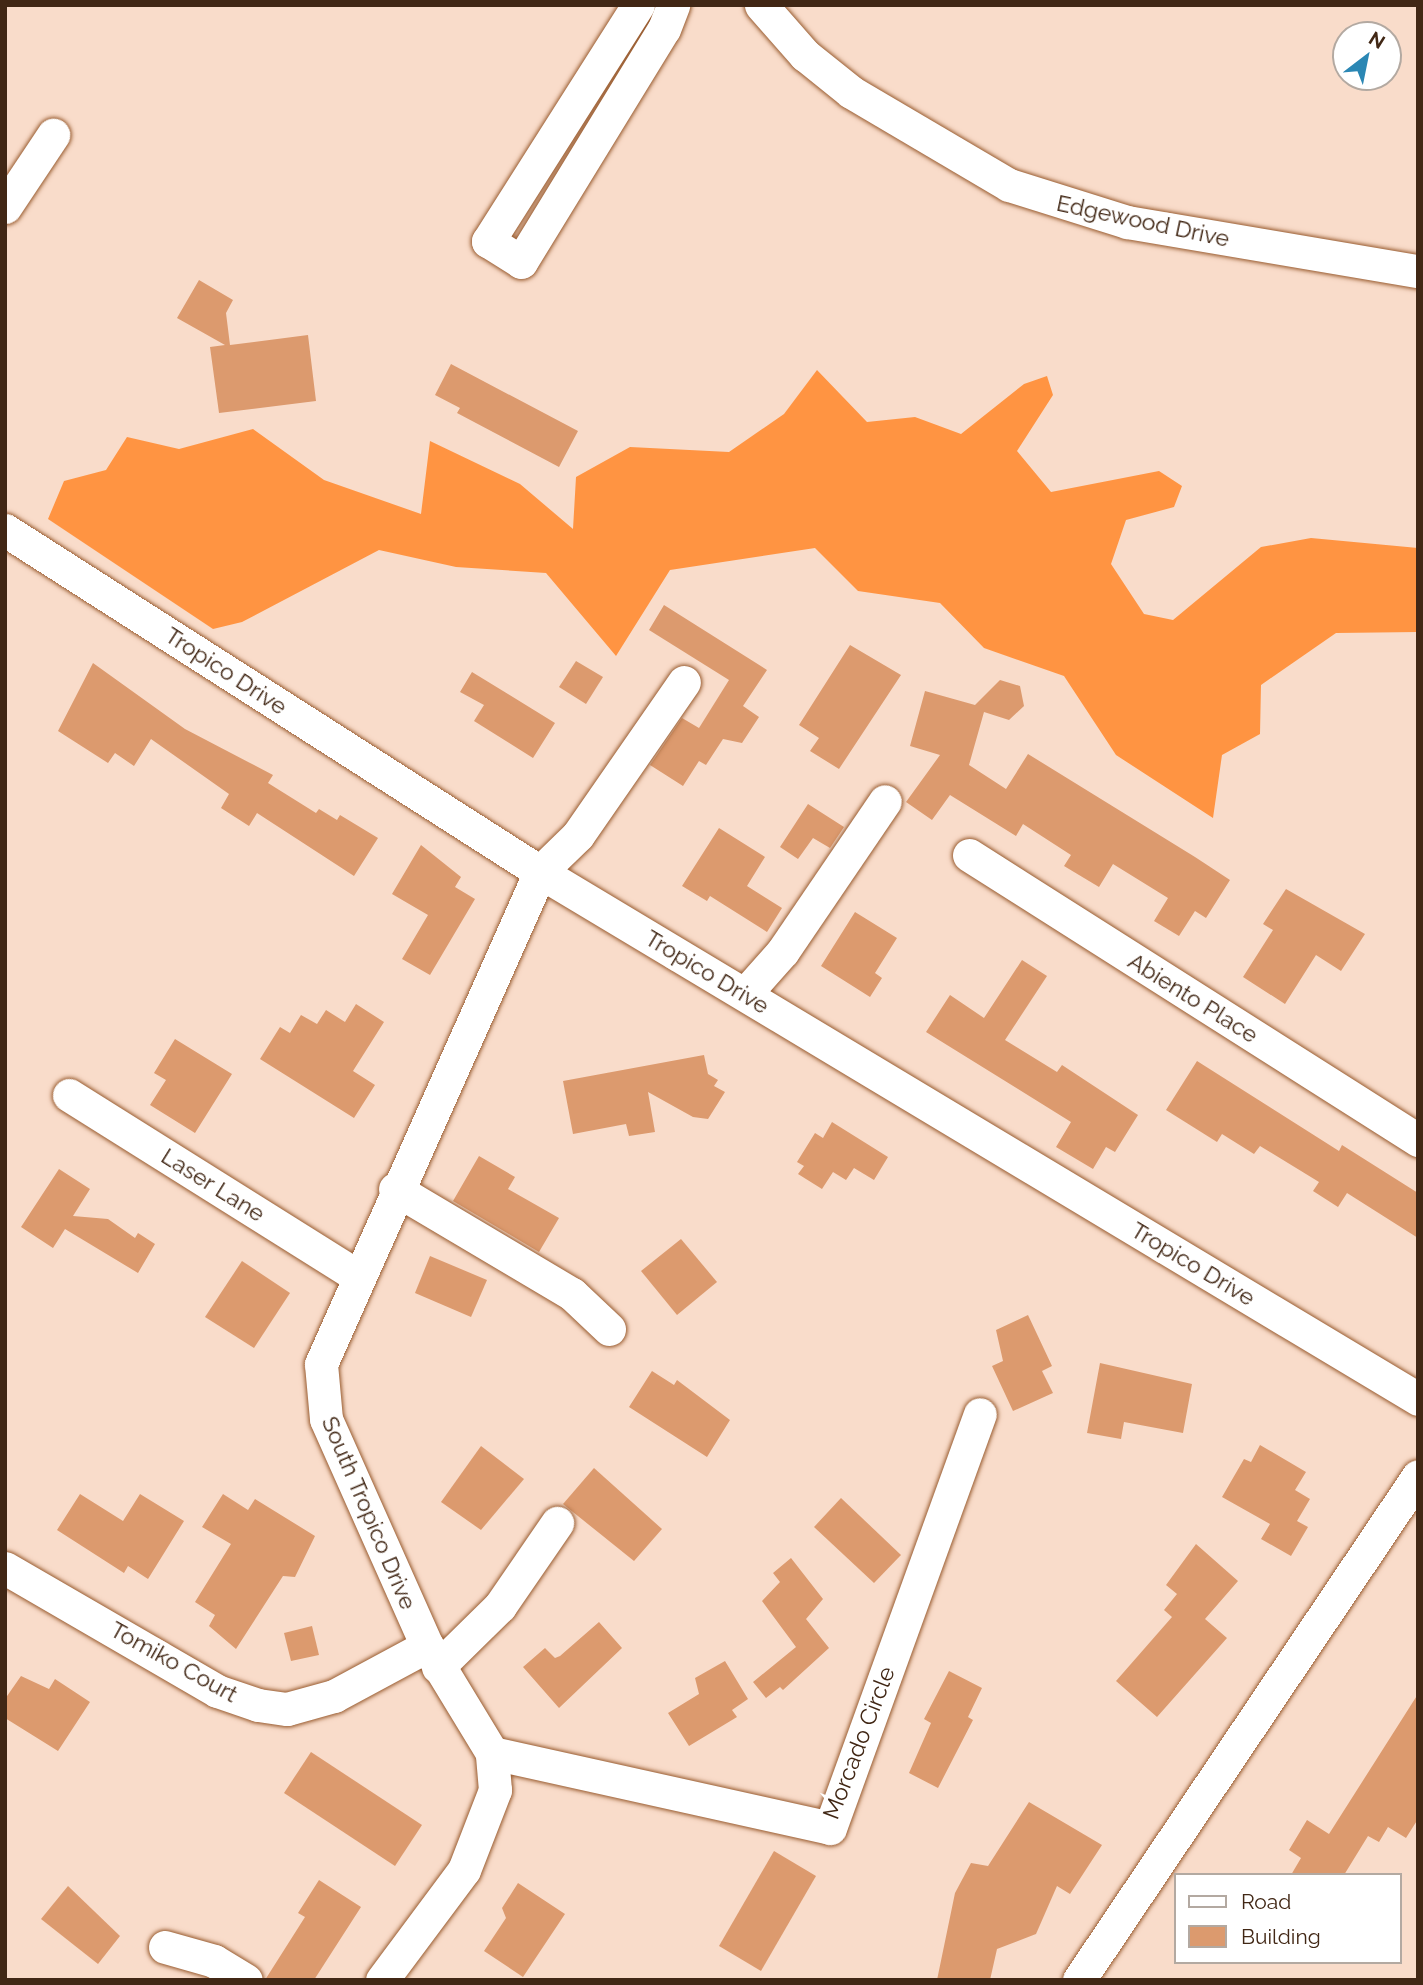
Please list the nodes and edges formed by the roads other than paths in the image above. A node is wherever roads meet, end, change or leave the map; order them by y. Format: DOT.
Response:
graph roads {
  1 [pos="638,5"];
  2 [pos="673,5"];
  3 [pos="761,5"];
  4 [pos="53,135"];
  5 [pos="5,207"];
  6 [pos="1418,271"];
  7 [pos="5,530"];
  8 [pos="684,682"];
  9 [pos="885,801"];
  10 [pos="969,855"];
  11 [pos="540,872"];
  12 [pos="745,995"];
  13 [pos="69,1094"];
  14 [pos="1418,1140"];
  15 [pos="395,1189"];
  16 [pos="357,1276"];
  17 [pos="609,1329"];
  18 [pos="1418,1399"];
  19 [pos="980,1414"];
  20 [pos="1418,1476"];
  21 [pos="557,1523"];
  22 [pos="5,1568"];
  23 [pos="432,1657"];
  24 [pos="492,1753"];
  25 [pos="165,1947"];
  26 [pos="246,1980"];
  27 [pos="382,1980"];
  28 [pos="1079,1980"];
  1 -- 2 [label="street"];
  3 -- 6 [label="street, Edgewood Drive"];
  4 -- 5 [label="street"];
  7 -- 11 [label="street, Tropico Drive"];
  8 -- 11 [label="street"];
  9 -- 12 [label="street"];
  10 -- 14 [label="street, Abiento Place"];
  11 -- 12 [label="street, Tropico Drive"];
  11 -- 15 [label="street, South Tropico Drive"];
  12 -- 18 [label="street, Tropico Drive"];
  13 -- 16 [label="street, Laser Lane"];
  15 -- 16 [label="street, South Tropico Drive"];
  15 -- 17 [label="street"];
  16 -- 23 [label="street, South Tropico Drive"];
  19 -- 24 [label="street, Morcado Circle"];
  20 -- 28 [label="street"];
  21 -- 23 [label="street, Tomiko Court"];
  22 -- 23 [label="street, Tomiko Court"];
  23 -- 24 [label="street, South Tropico Drive"];
  24 -- 27 [label="street, South Tropico Drive"];
  25 -- 26 [label="street"];
}
